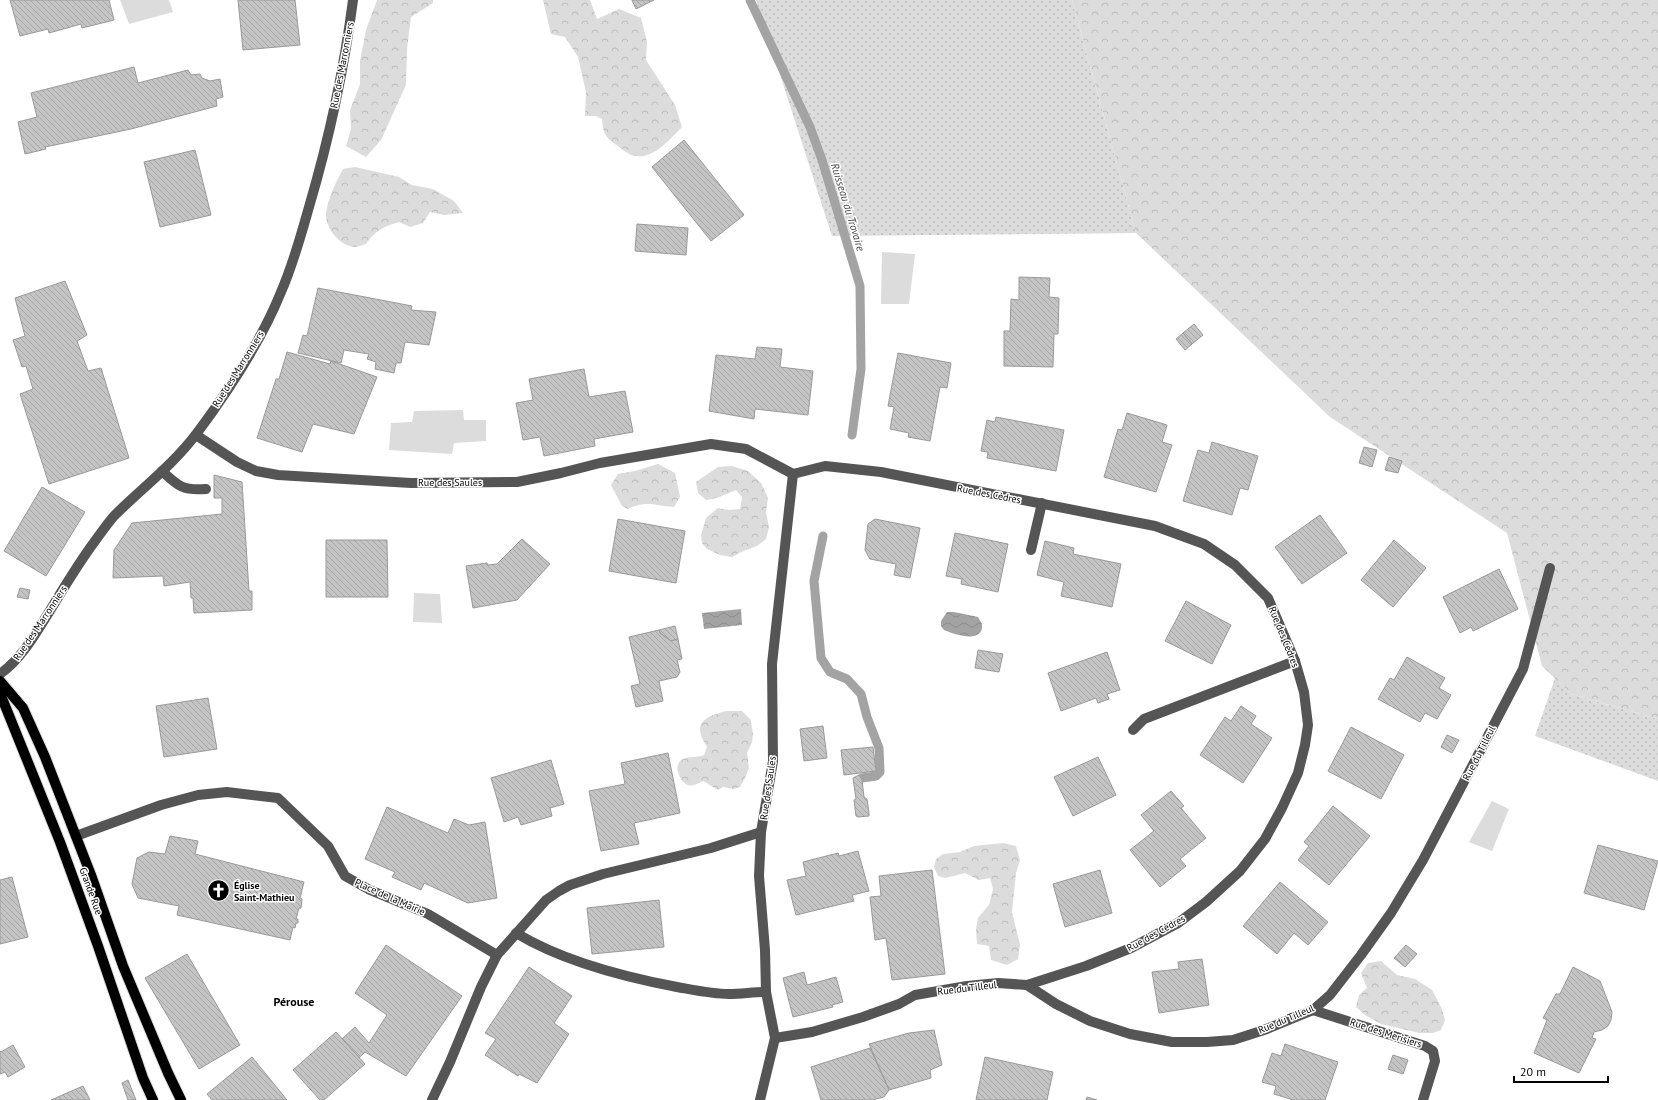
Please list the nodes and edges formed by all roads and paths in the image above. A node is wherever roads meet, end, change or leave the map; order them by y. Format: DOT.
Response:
graph roads {
  1 [pos="353,0"];
  2 [pos="196,435"];
  3 [pos="162,471"];
  4 [pos="793,474"];
  5 [pos="206,489"];
  6 [pos="1042,503"];
  7 [pos="1031,550"];
  8 [pos="1550,568"];
  9 [pos="1295,661"];
  10 [pos="0,674"];
  11 [pos="0,681"];
  12 [pos="0,693"];
  13 [pos="1133,730"];
  14 [pos="761,832"];
  15 [pos="76,836"];
  16 [pos="516,933"];
  17 [pos="497,955"];
  18 [pos="1027,985"];
  19 [pos="766,992"];
  20 [pos="1313,1010"];
  21 [pos="775,1038"];
  22 [pos="153,1100"];
  23 [pos="181,1100"];
  24 [pos="432,1100"];
  25 [pos="760,1100"];
  26 [pos="1423,1100"];
  1 -- 2 [label="street, Rue des Marronniers"];
  2 -- 3 [label="street, Rue des Marronniers"];
  2 -- 4 [label="street, Rue des Saules"];
  3 -- 5 [label="street"];
  3 -- 10 [label="street, Rue des Marronniers"];
  4 -- 6 [label="street, Rue des Cèdres"];
  4 -- 14 [label="street, Rue des Saules"];
  6 -- 7 [label="street"];
  6 -- 9 [label="street, Rue des Cèdres"];
  8 -- 20 [label="street, Rue du Tilleul"];
  9 -- 13 [label="street"];
  9 -- 18 [label="street, Rue des Cèdres"];
  11 -- 15 [label="main road"];
  12 -- 22 [label="main road, Grande Rue"];
  14 -- 16 [label="street"];
  14 -- 19 [label="street, Rue des Saules"];
  15 -- 17 [label="street, Place de la Mairie"];
  15 -- 23 [label="main road"];
  16 -- 17 [label="street"];
  16 -- 19 [label="street"];
  17 -- 24 [label="street"];
  18 -- 20 [label="street, Rue du Tilleul"];
  18 -- 21 [label="street, Rue du Tilleul"];
  19 -- 21 [label="street, Rue des Saules"];
  20 -- 26 [label="street, Rue des Merisiers"];
  21 -- 25 [label="street, Rue des Saules"];
}
